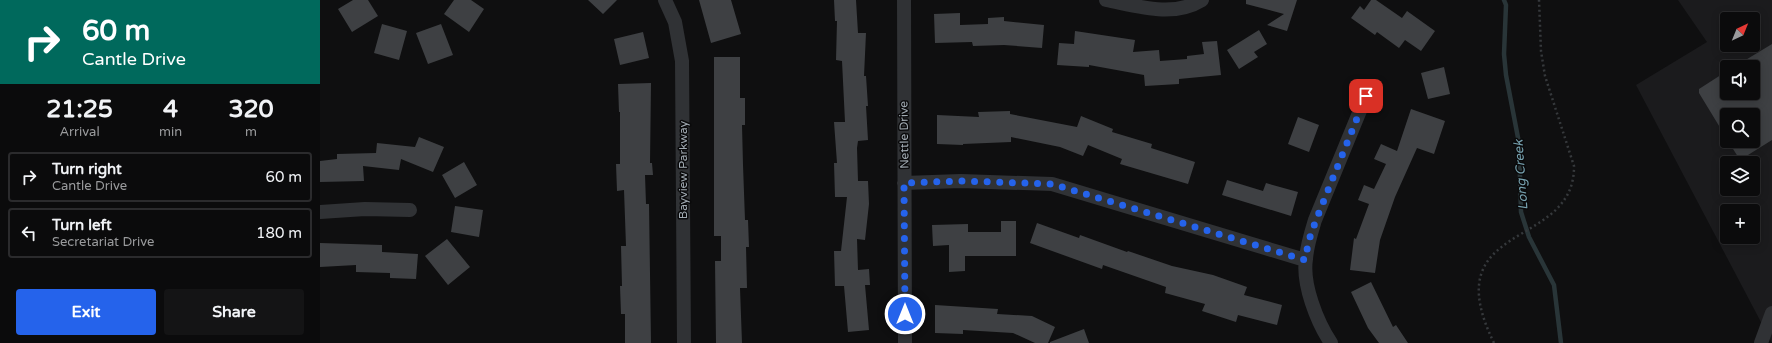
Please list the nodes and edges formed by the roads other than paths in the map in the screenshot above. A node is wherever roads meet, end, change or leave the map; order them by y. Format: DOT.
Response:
graph roads {
  1 [pos="666,0"];
  2 [pos="904,0"];
  3 [pos="1106,0"];
  4 [pos="1202,0"];
  5 [pos="1366,96"];
  6 [pos="904,183"];
  7 [pos="410,210"];
  8 [pos="320,212"];
  9 [pos="1305,260"];
  10 [pos="1772,313"];
  11 [pos="684,343"];
  12 [pos="905,343"];
  13 [pos="1331,343"];
  14 [pos="1761,343"];
  1 -- 11 [label="street, Bayview Parkway"];
  2 -- 6 [label="street, Nettle Drive"];
  3 -- 4 [label="street"];
  5 -- 9 [label="street"];
  6 -- 9 [label="street"];
  6 -- 12 [label="street, Nettle Drive"];
  7 -- 8 [label="street"];
  9 -- 13 [label="street"];
  10 -- 14 [label="street"];
}
